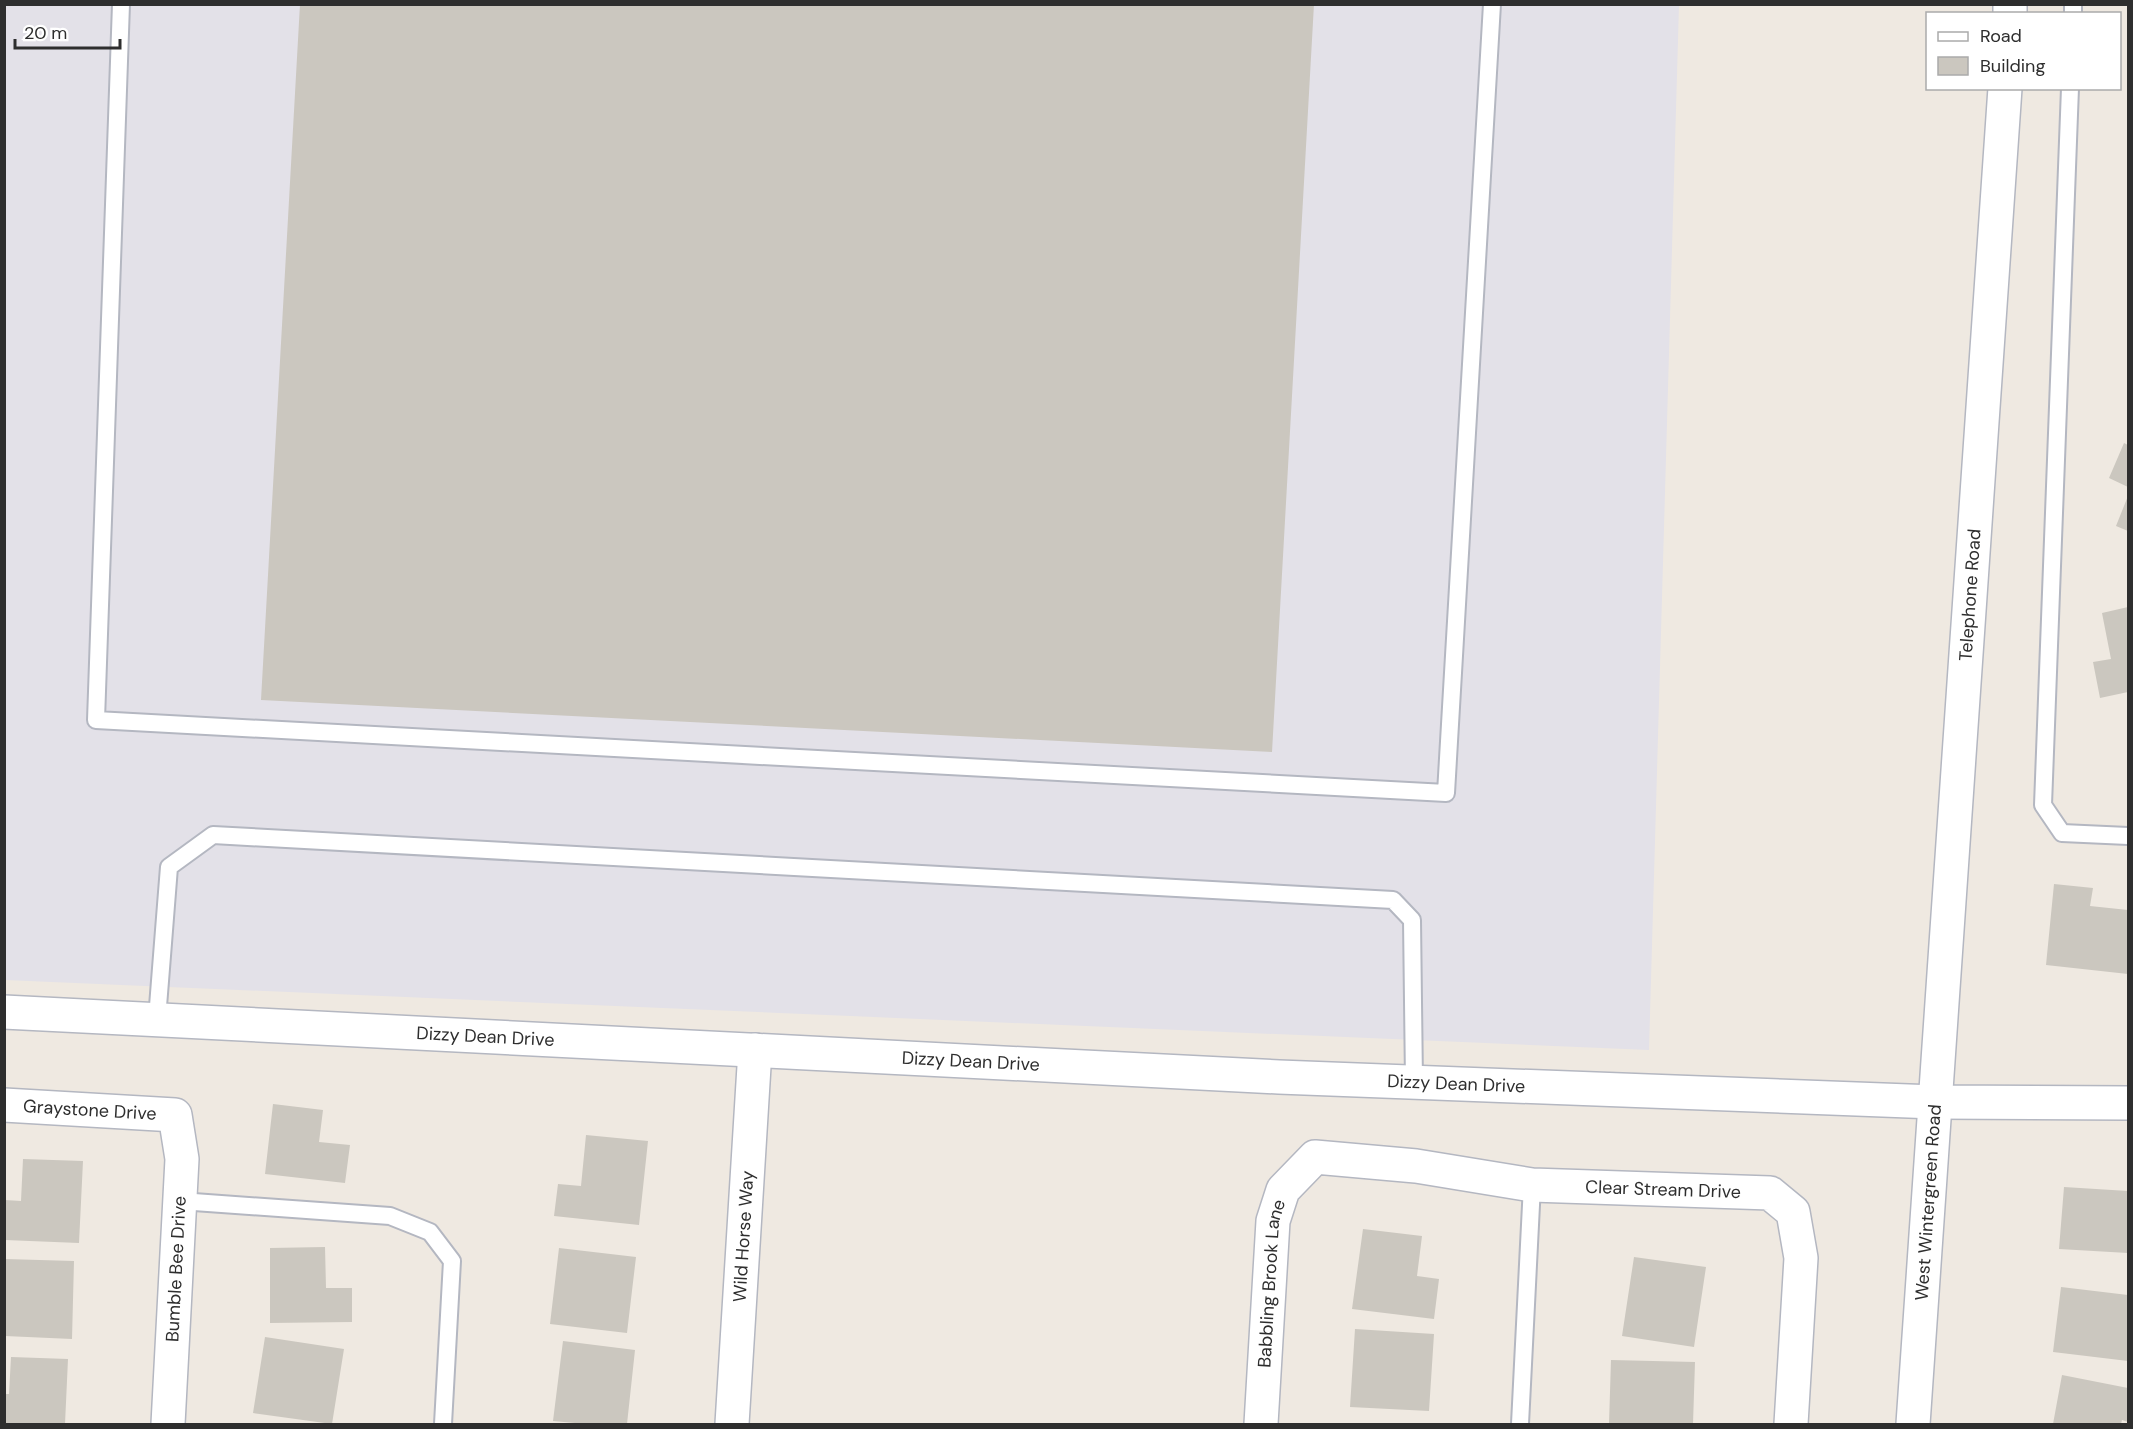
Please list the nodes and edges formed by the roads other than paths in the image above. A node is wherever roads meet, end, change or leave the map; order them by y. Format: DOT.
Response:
graph roads {
  1 [pos="121,4"];
  2 [pos="1492,4"];
  3 [pos="2005,90"];
  4 [pos="2070,90"];
  5 [pos="2128,836"];
  6 [pos="4,1012"];
  7 [pos="157,1019"];
  8 [pos="755,1050"];
  9 [pos="1414,1082"];
  10 [pos="1935,1102"];
  11 [pos="2128,1103"];
  12 [pos="4,1105"];
  13 [pos="175,1114"];
  14 [pos="1315,1157"];
  15 [pos="1532,1185"];
  16 [pos="180,1201"];
  17 [pos="168,1425"];
  18 [pos="443,1425"];
  19 [pos="732,1425"];
  20 [pos="1262,1425"];
  21 [pos="1520,1425"];
  22 [pos="1791,1425"];
  23 [pos="1912,1425"];
  1 -- 2 [label="lane"];
  3 -- 10 [label="street, Telephone Road"];
  4 -- 5 [label="lane"];
  6 -- 7 [label="street, Dizzy Dean Drive"];
  7 -- 8 [label="street, Dizzy Dean Drive"];
  7 -- 9 [label="lane"];
  8 -- 9 [label="street, Dizzy Dean Drive"];
  8 -- 19 [label="street, Wild Horse Way"];
  9 -- 10 [label="street, Dizzy Dean Drive"];
  10 -- 11 [label="street, West Wintergreen Road"];
  10 -- 23 [label="street, West Wintergreen Road"];
  12 -- 13 [label="street, Graystone Drive"];
  13 -- 16 [label="street, Bumble Bee Drive"];
  14 -- 15 [label="street, Clear Stream Drive"];
  14 -- 20 [label="street, Babbling Brook Lane"];
  15 -- 21 [label="lane"];
  15 -- 22 [label="street, Clear Stream Drive"];
  16 -- 17 [label="street, Bumble Bee Drive"];
  16 -- 18 [label="lane"];
}
